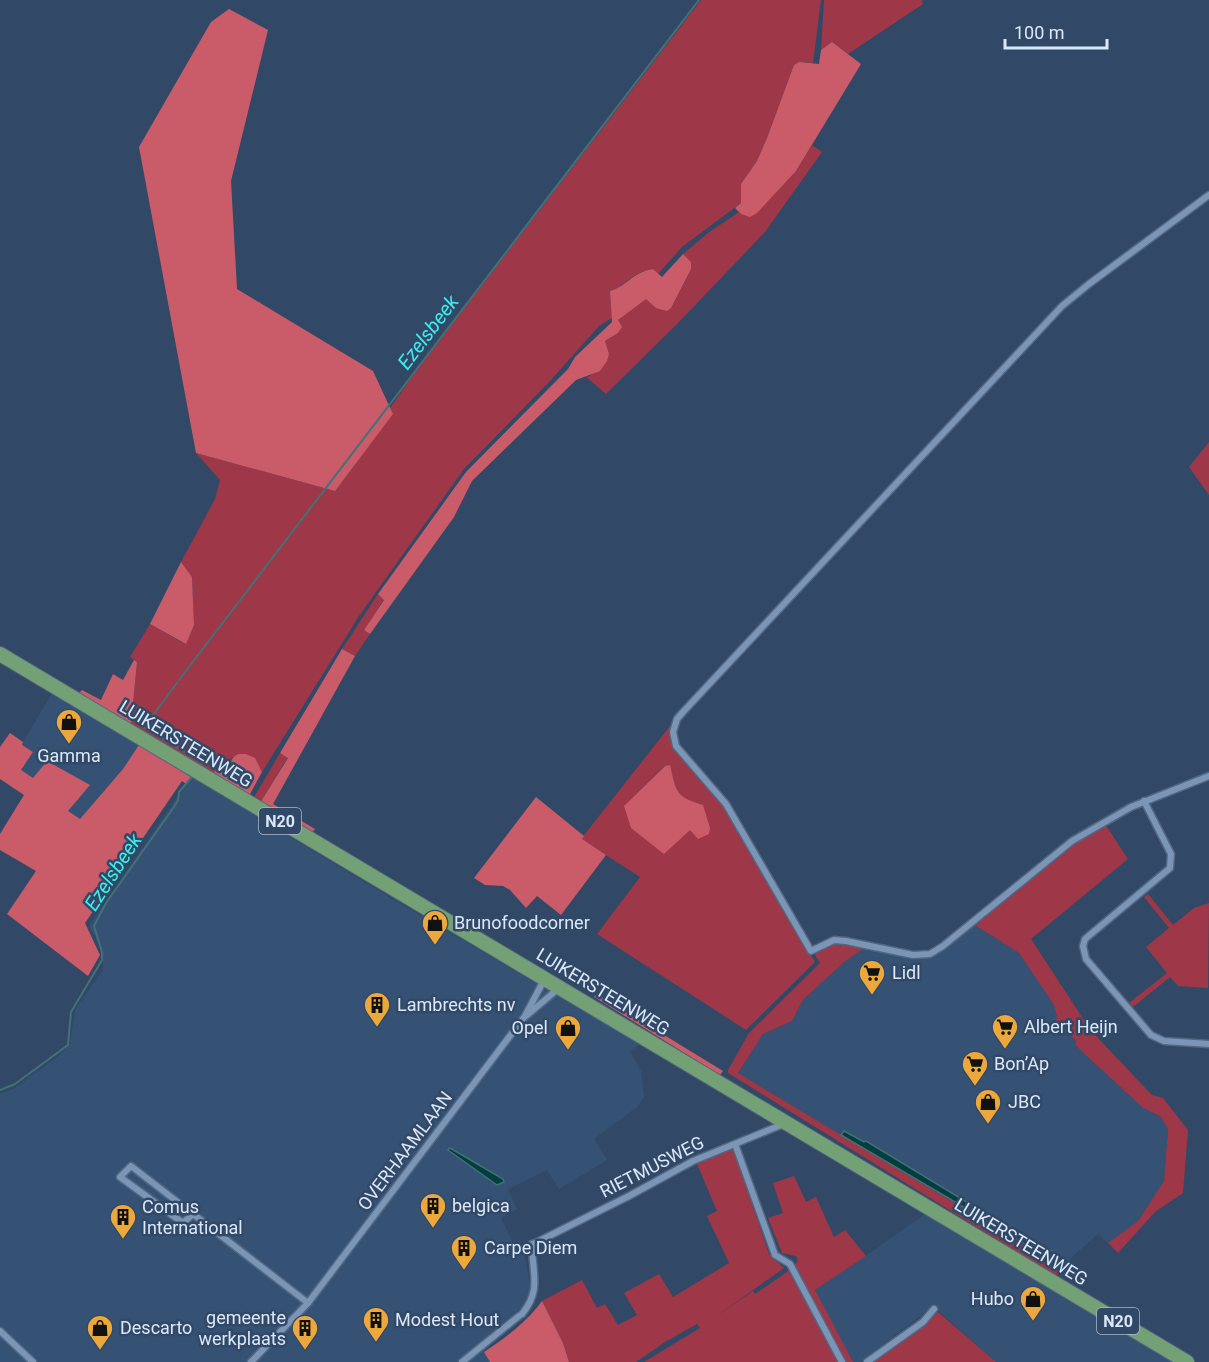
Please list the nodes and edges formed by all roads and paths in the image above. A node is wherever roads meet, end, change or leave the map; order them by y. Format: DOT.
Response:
graph roads {
  1 [pos="1209,195"];
  2 [pos="0,654"];
  3 [pos="1209,776"];
  4 [pos="1144,801"];
  5 [pos="545,978"];
  6 [pos="560,987"];
  7 [pos="525,1016"];
  8 [pos="1209,1044"];
  9 [pos="787,1122"];
  10 [pos="735,1144"];
  11 [pos="193,1214"];
  12 [pos="532,1244"];
  13 [pos="525,1248"];
  14 [pos="308,1303"];
  15 [pos="934,1309"];
  16 [pos="0,1331"];
  17 [pos="33,1362"];
  18 [pos="251,1362"];
  19 [pos="462,1362"];
  20 [pos="842,1362"];
  21 [pos="867,1362"];
  22 [pos="1187,1362"];
  1 -- 4 [label="street"];
  2 -- 5 [label="main road, LUIKERSTEENWEG / N20"];
  3 -- 4 [label="street"];
  4 -- 8 [label="street"];
  5 -- 6 [label="main road, LUIKERSTEENWEG / N20"];
  5 -- 7 [label="street, OVERHAAMLAAN"];
  6 -- 7 [label="street, OVERHAAMLAAN"];
  6 -- 9 [label="main road, LUIKERSTEENWEG / N20"];
  7 -- 14 [label="street, OVERHAAMLAAN"];
  9 -- 10 [label="street, RIETMUSWEG"];
  9 -- 22 [label="main road, LUIKERSTEENWEG / N20"];
  10 -- 12 [label="street, RIETMUSWEG"];
  10 -- 20 [label="street"];
  11 -- 11 [label="street"];
  11 -- 14 [label="street"];
  12 -- 13 [label="street, RIETMUSWEG"];
  12 -- 19 [label="street"];
  14 -- 18 [label="street, OVERHAAMLAAN"];
  15 -- 21 [label="street"];
  16 -- 17 [label="street"];
}
